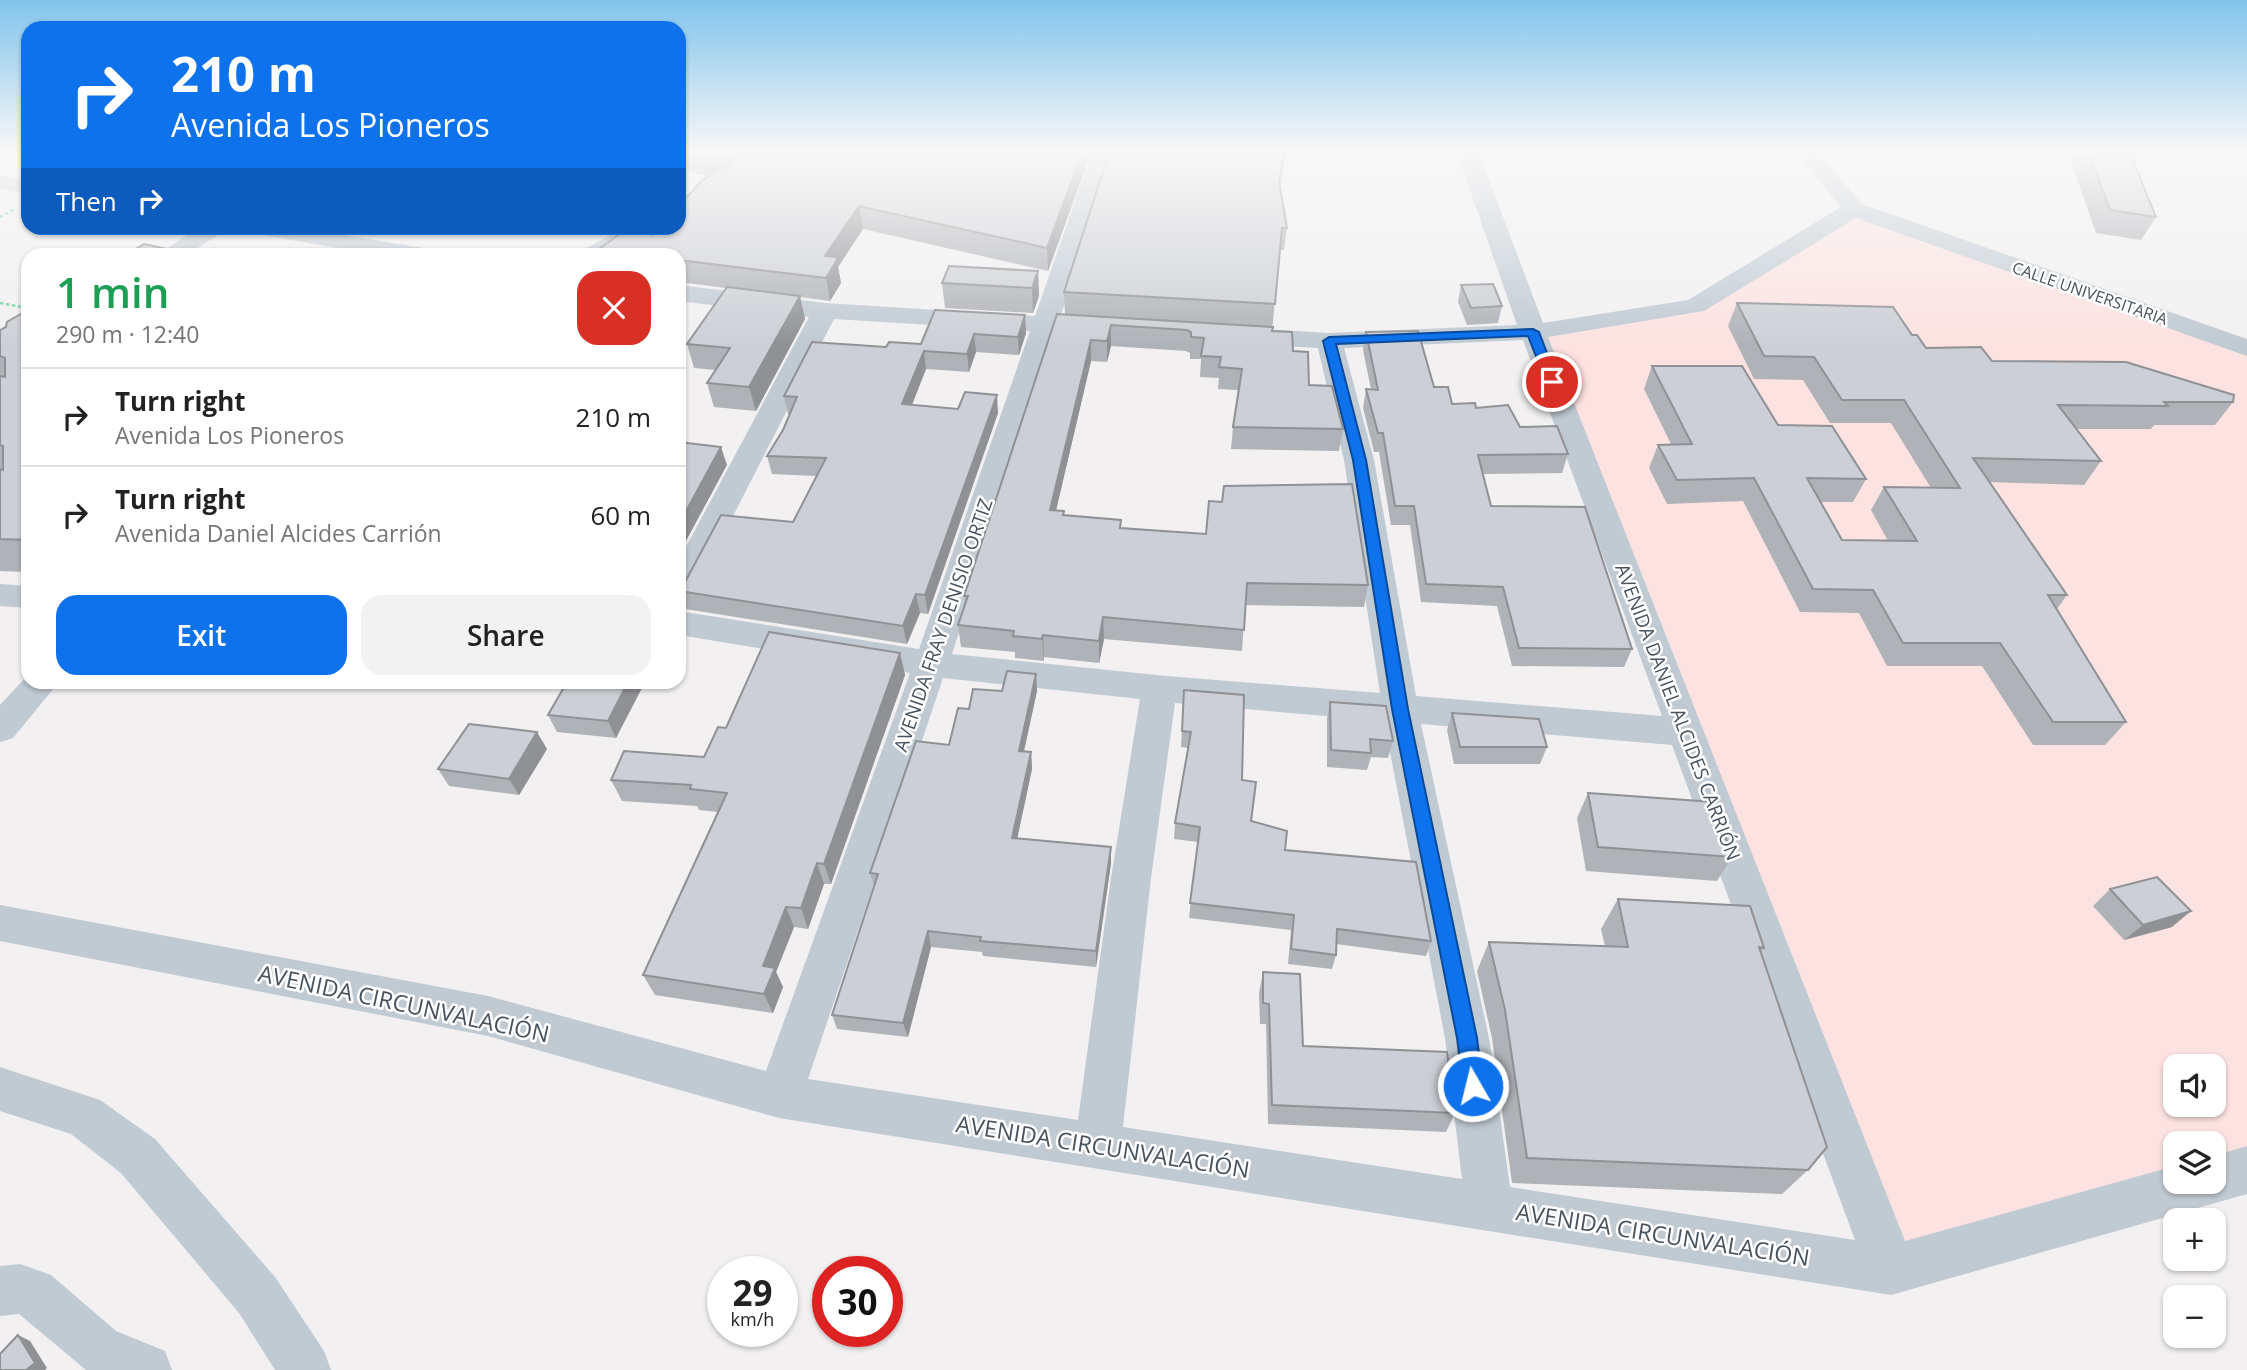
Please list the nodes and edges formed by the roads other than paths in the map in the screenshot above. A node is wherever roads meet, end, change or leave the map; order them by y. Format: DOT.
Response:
graph roads {
  1 [pos="1082,217"];
  2 [pos="1491,217"];
  3 [pos="1841,217"];
  4 [pos="1876,217"];
  5 [pos="202,235"];
  6 [pos="304,235"];
  7 [pos="627,235"];
  8 [pos="181,248"];
  9 [pos="382,248"];
  10 [pos="604,248"];
  11 [pos="686,294"];
  12 [pos="825,311"];
  13 [pos="1045,326"];
  14 [pos="1126,330"];
  15 [pos="1533,332"];
  16 [pos="1221,335"];
  17 [pos="1329,341"];
  18 [pos="2247,348"];
  19 [pos="686,577"];
  20 [pos="0,595"];
  21 [pos="21,596"];
  22 [pos="686,624"];
  23 [pos="931,664"];
  24 [pos="1160,688"];
  25 [pos="36,689"];
  26 [pos="1400,709"];
  27 [pos="0,728"];
  28 [pos="1685,732"];
  29 [pos="0,923"];
  30 [pos="0,1090"];
  31 [pos="779,1096"];
  32 [pos="1098,1146"];
  33 [pos="2247,1170"];
  34 [pos="2226,1176"];
  35 [pos="2163,1194"];
  36 [pos="1489,1206"];
  37 [pos="1891,1270"];
  38 [pos="0,1291"];
  39 [pos="146,1370"];
  40 [pos="305,1370"];
  1 -- 13 [label="street, AVENIDA FRAY DENISIO ORTIZ"];
  2 -- 15 [label="street, AVENIDA DANIEL ALCIDES CARRIÓN"];
  3 -- 15 [label="street"];
  4 -- 18 [label="street, CALLE UNIVERSITARIA"];
  5 -- 8 [label="street"];
  6 -- 9 [label="street"];
  7 -- 10 [label="street"];
  11 -- 12 [label="street"];
  12 -- 13 [label="street"];
  12 -- 19 [label="street"];
  13 -- 14 [label="street"];
  13 -- 23 [label="street, AVENIDA FRAY DENISIO ORTIZ"];
  15 -- 17 [label="street"];
  15 -- 28 [label="street, AVENIDA DANIEL ALCIDES CARRIÓN"];
  16 -- 17 [label="street"];
  17 -- 26 [label="street"];
  20 -- 21 [label="street"];
  22 -- 23 [label="street"];
  23 -- 24 [label="street"];
  23 -- 31 [label="street, AVENIDA FRAY DENISIO ORTIZ"];
  24 -- 26 [label="street"];
  24 -- 32 [label="street"];
  25 -- 27 [label="street"];
  26 -- 28 [label="street"];
  26 -- 36 [label="street"];
  28 -- 37 [label="street, AVENIDA DANIEL ALCIDES CARRIÓN"];
  29 -- 31 [label="street, AVENIDA CIRCUNVALACIÓN"];
  30 -- 40 [label="street"];
  31 -- 32 [label="street, AVENIDA CIRCUNVALACIÓN"];
  32 -- 36 [label="street, AVENIDA CIRCUNVALACIÓN"];
  33 -- 34 [label="street"];
  35 -- 37 [label="street, AVENIDA CIRCUNVALACIÓN"];
  36 -- 37 [label="street, AVENIDA CIRCUNVALACIÓN"];
  38 -- 39 [label="street"];
}
